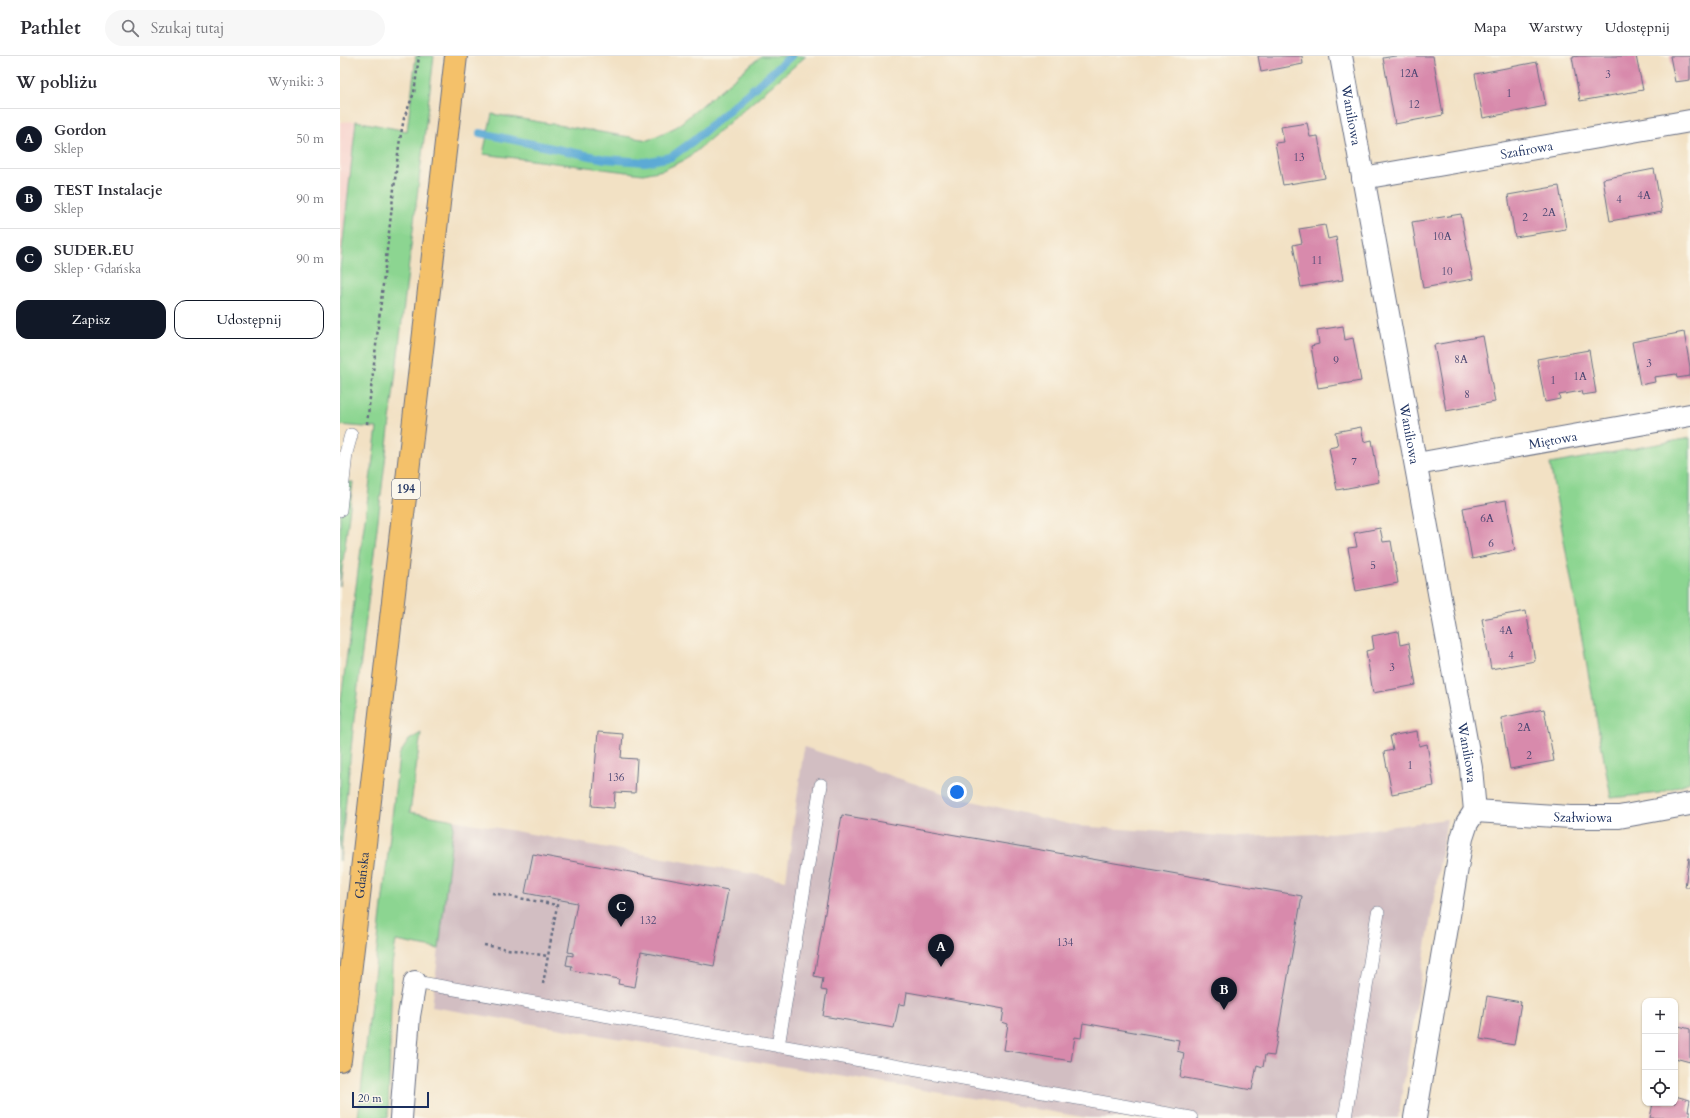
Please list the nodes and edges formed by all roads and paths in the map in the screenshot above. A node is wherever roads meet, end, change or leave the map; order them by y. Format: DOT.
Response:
graph roads {
  1 [pos="419,56"];
  2 [pos="456,56"];
  3 [pos="1342,56"];
  4 [pos="1690,121"];
  5 [pos="1363,178"];
  6 [pos="1690,416"];
  7 [pos="351,435"];
  8 [pos="343,452"];
  9 [pos="1417,464"];
  10 [pos="340,510"];
  11 [pos="821,785"];
  12 [pos="1690,804"];
  13 [pos="1475,811"];
  14 [pos="492,893"];
  15 [pos="558,900"];
  16 [pos="557,905"];
  17 [pos="1378,913"];
  18 [pos="484,946"];
  19 [pos="548,956"];
  20 [pos="415,982"];
  21 [pos="539,1004"];
  22 [pos="778,1046"];
  23 [pos="340,1060"];
  24 [pos="401,1118"];
  25 [pos="1191,1118"];
  26 [pos="1345,1118"];
  27 [pos="1415,1118"];
  1 -- 7 [label="path"];
  2 -- 23 [label="main road, Gdańska / 194"];
  3 -- 5 [label="street, Waniliowa"];
  4 -- 5 [label="street, Szafirowa"];
  5 -- 9 [label="street, Waniliowa"];
  6 -- 9 [label="street, Miętowa"];
  7 -- 8 [label="lane"];
  8 -- 10 [label="lane"];
  9 -- 13 [label="street, Waniliowa"];
  11 -- 22 [label="lane"];
  12 -- 13 [label="street, Szałwiowa"];
  13 -- 27 [label="street"];
  14 -- 16 [label="path"];
  15 -- 16 [label="path"];
  16 -- 19 [label="path"];
  17 -- 26 [label="lane"];
  18 -- 19 [label="path"];
  19 -- 21 [label="path"];
  20 -- 21 [label="lane"];
  20 -- 24 [label="street"];
  21 -- 22 [label="lane"];
  22 -- 25 [label="lane"];
}
